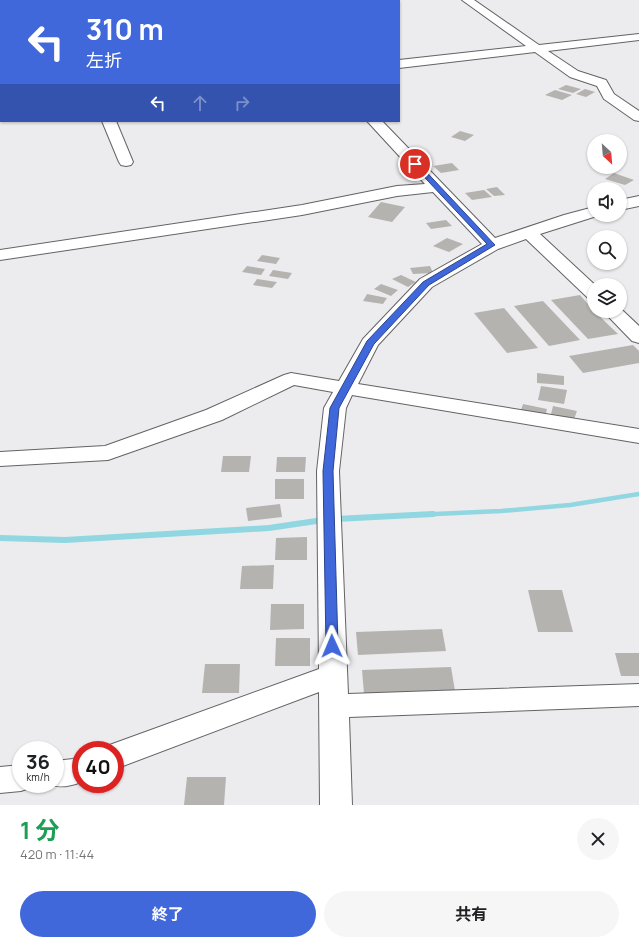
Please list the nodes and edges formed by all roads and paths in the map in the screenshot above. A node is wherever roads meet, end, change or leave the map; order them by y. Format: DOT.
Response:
graph roads {
  1 [pos="467,0"];
  2 [pos="639,37"];
  3 [pos="538,49"];
  4 [pos="400,64"];
  5 [pos="639,117"];
  6 [pos="109,122"];
  7 [pos="375,122"];
  8 [pos="126,162"];
  9 [pos="437,187"];
  10 [pos="639,200"];
  11 [pos="627,203"];
  12 [pos="587,214"];
  13 [pos="529,232"];
  14 [pos="492,245"];
  15 [pos="0,255"];
  16 [pos="587,287"];
  17 [pos="619,318"];
  18 [pos="639,337"];
  19 [pos="346,388"];
  20 [pos="639,436"];
  21 [pos="0,459"];
  22 [pos="332,676"];
  23 [pos="639,695"];
  24 [pos="334,706"];
  25 [pos="124,753"];
  26 [pos="12,779"];
  27 [pos="0,780"];
  28 [pos="336,805"];
  1 -- 3 [label="street"];
  2 -- 3 [label="street"];
  3 -- 4 [label="street"];
  3 -- 5 [label="street"];
  6 -- 8 [label="street"];
  7 -- 9 [label="street"];
  9 -- 14 [label="street"];
  9 -- 15 [label="street"];
  10 -- 11 [label="street"];
  12 -- 13 [label="street"];
  13 -- 14 [label="street"];
  13 -- 16 [label="street"];
  14 -- 19 [label="street"];
  17 -- 18 [label="street"];
  19 -- 20 [label="street"];
  19 -- 21 [label="street"];
  19 -- 22 [label="street"];
  22 -- 24 [label="street"];
  22 -- 25 [label="street"];
  23 -- 24 [label="street"];
  24 -- 28 [label="street"];
  26 -- 27 [label="street"];
}
